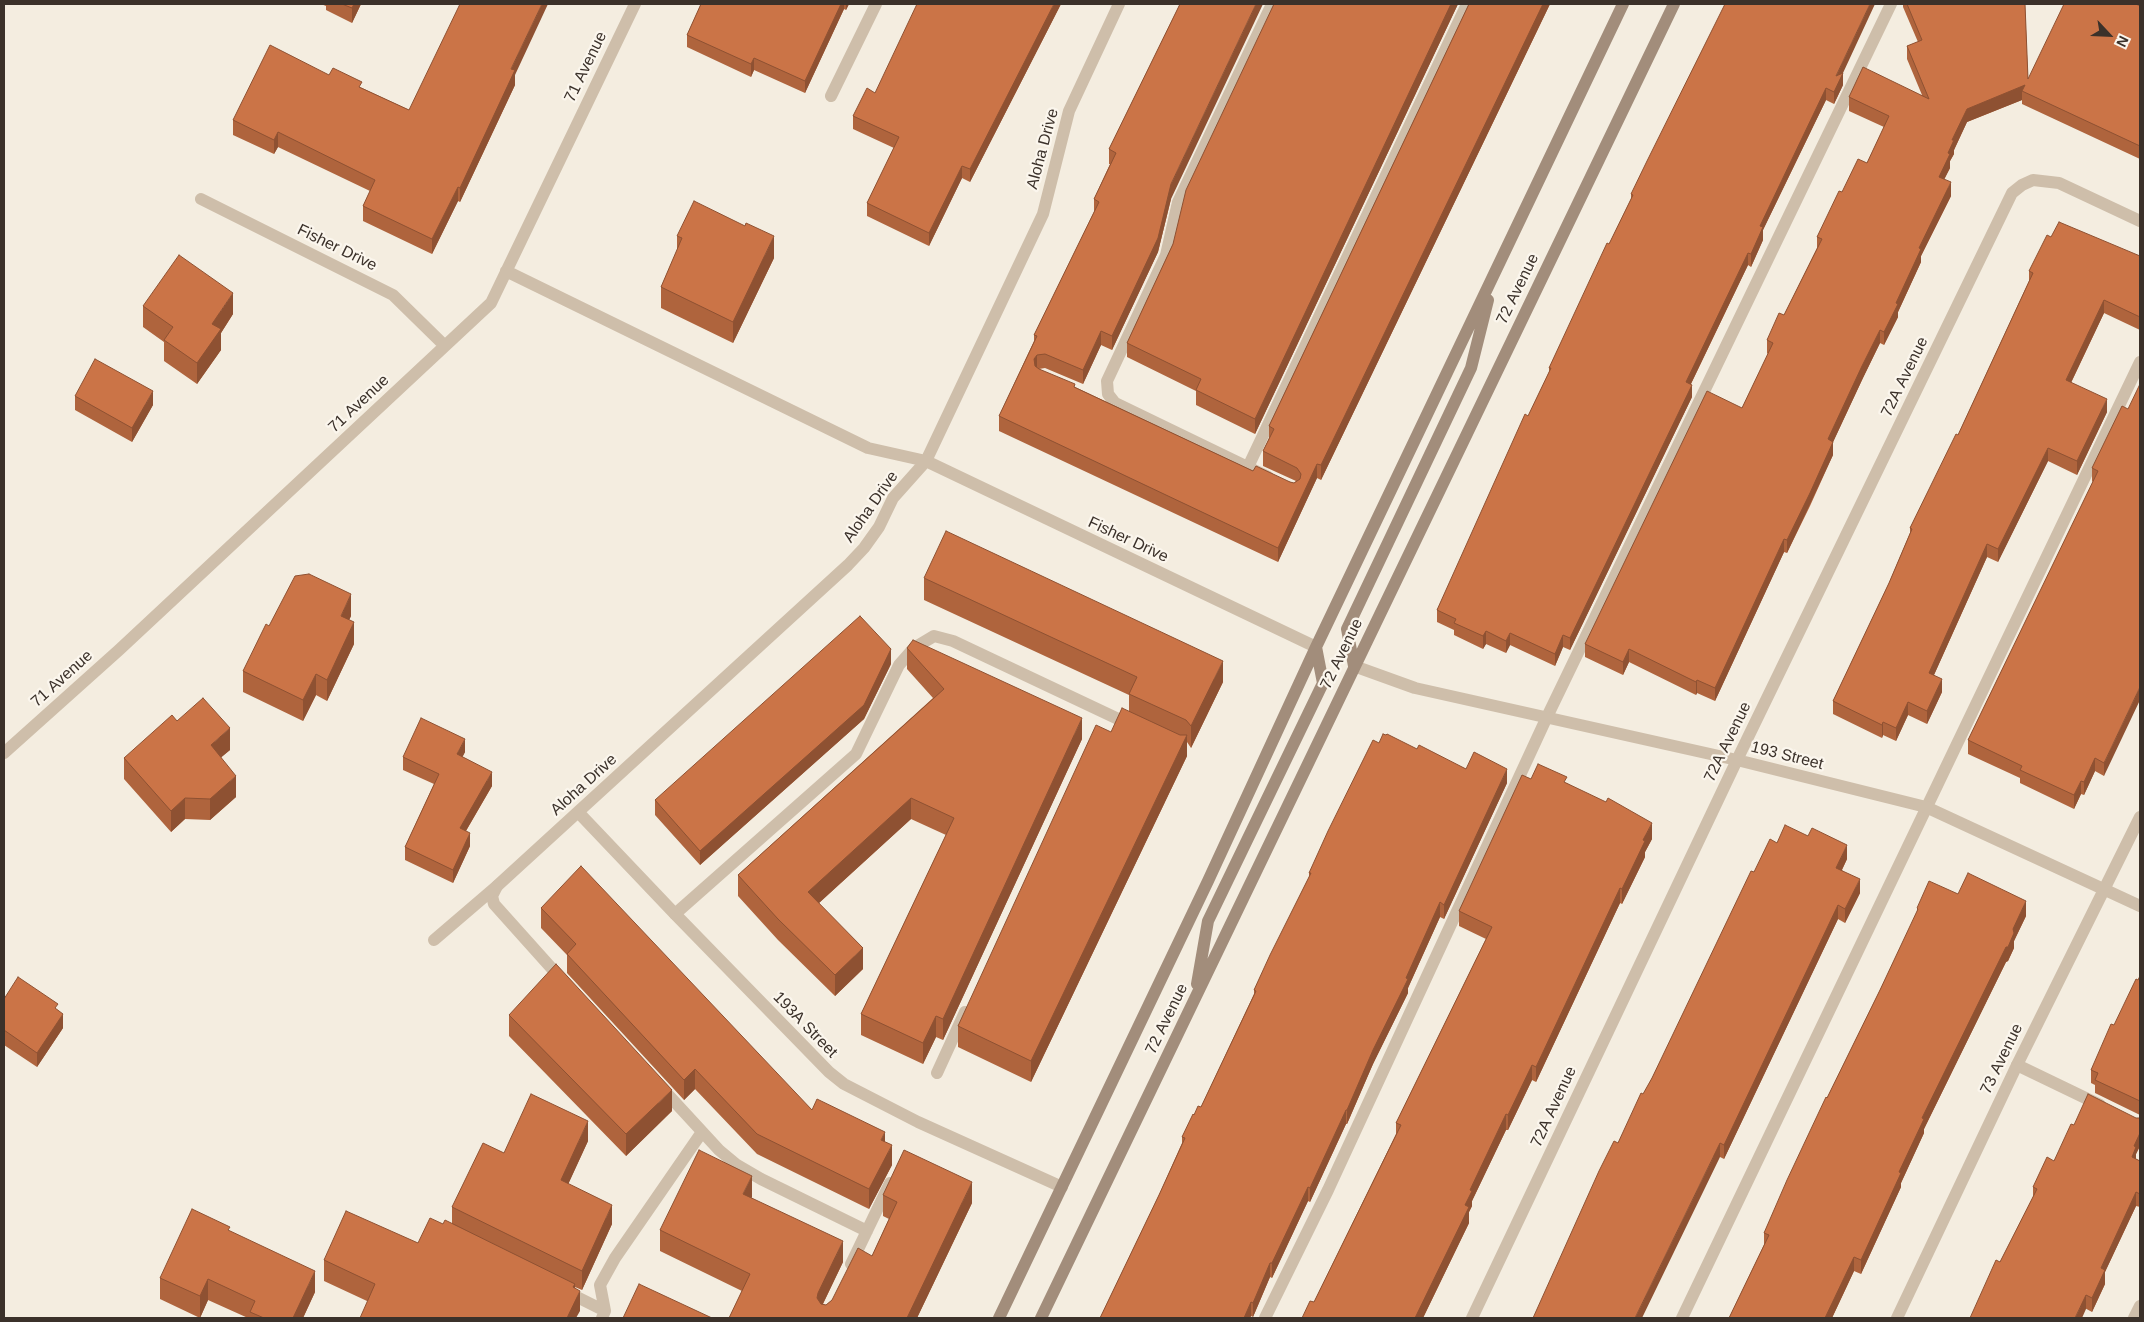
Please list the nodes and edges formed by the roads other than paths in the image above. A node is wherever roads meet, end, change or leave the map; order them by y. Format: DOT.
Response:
graph roads {
  1 [pos="635,4"];
  2 [pos="876,4"];
  3 [pos="1119,4"];
  4 [pos="1272,4"];
  5 [pos="1467,4"];
  6 [pos="1623,4"];
  7 [pos="1674,4"];
  8 [pos="1891,4"];
  9 [pos="831,96"];
  10 [pos="201,199"];
  11 [pos="2140,221"];
  12 [pos="506,271"];
  13 [pos="1496,271"];
  14 [pos="446,346"];
  15 [pos="2140,362"];
  16 [pos="926,461"];
  17 [pos="1248,467"];
  18 [pos="1278,482"];
  19 [pos="1316,647"];
  20 [pos="1354,666"];
  21 [pos="1546,719"];
  22 [pos="1148,733"];
  23 [pos="4,753"];
  24 [pos="1737,760"];
  25 [pos="1926,807"];
  26 [pos="578,812"];
  27 [pos="2140,817"];
  28 [pos="497,886"];
  29 [pos="2104,889"];
  30 [pos="2140,906"];
  31 [pos="675,914"];
  32 [pos="434,940"];
  33 [pos="571,990"];
  34 [pos="1194,998"];
  35 [pos="970,1000"];
  36 [pos="2017,1065"];
  37 [pos="937,1072"];
  38 [pos="650,1075"];
  39 [pos="2113,1112"];
  40 [pos="702,1132"];
  41 [pos="896,1172"];
  42 [pos="1062,1187"];
  43 [pos="867,1231"];
  44 [pos="846,1275"];
  45 [pos="552,1284"];
  46 [pos="2140,1306"];
  47 [pos="603,1314"];
  48 [pos="999,1318"];
  49 [pos="1041,1318"];
  50 [pos="1265,1318"];
  51 [pos="1472,1318"];
  52 [pos="1682,1318"];
  53 [pos="1897,1318"];
  54 [pos="2134,1318"];
  1 -- 12 [label="street, 71 Avenue"];
  2 -- 9 [label="street"];
  3 -- 16 [label="street, Aloha Drive"];
  4 -- 17 [label="street"];
  5 -- 17 [label="street"];
  6 -- 13 [label="main road, 72 Avenue"];
  7 -- 20 [label="main road, 72 Avenue"];
  8 -- 21 [label="street"];
  10 -- 14 [label="street, Fisher Drive"];
  11 -- 24 [label="street, 72A Avenue"];
  12 -- 14 [label="street, 71 Avenue"];
  12 -- 16 [label="street, Fisher Drive"];
  13 -- 19 [label="main road, 72 Avenue"];
  13 -- 20 [label="main road"];
  14 -- 23 [label="street, 71 Avenue"];
  15 -- 25 [label="street"];
  16 -- 19 [label="street, Fisher Drive"];
  16 -- 26 [label="street, Aloha Drive"];
  17 -- 18 [label="street"];
  19 -- 34 [label="main road"];
  19 -- 42 [label="main road, 72 Avenue"];
  20 -- 21 [label="street, 193 Street"];
  20 -- 34 [label="main road, 72 Avenue"];
  21 -- 24 [label="street, 193 Street"];
  21 -- 50 [label="street"];
  22 -- 31 [label="street"];
  24 -- 25 [label="street, 193 Street"];
  24 -- 51 [label="street, 72A Avenue"];
  25 -- 29 [label="street, 193 Street"];
  25 -- 52 [label="street"];
  26 -- 28 [label="street, Aloha Drive"];
  26 -- 31 [label="street, 193A Street"];
  27 -- 29 [label="street, 73 Avenue"];
  28 -- 32 [label="street, Aloha Drive"];
  28 -- 33 [label="street"];
  29 -- 30 [label="street, 193 Street"];
  29 -- 36 [label="street, 73 Avenue"];
  31 -- 42 [label="street, 193A Street"];
  34 -- 49 [label="main road, 72 Avenue"];
  35 -- 37 [label="street"];
  36 -- 39 [label="street"];
  36 -- 53 [label="street, 73 Avenue"];
  38 -- 40 [label="street"];
  40 -- 43 [label="street"];
  40 -- 47 [label="street"];
  41 -- 43 [label="street"];
  42 -- 48 [label="main road, 72 Avenue"];
  43 -- 44 [label="street"];
  45 -- 47 [label="street"];
  46 -- 54 [label="street"];
}
